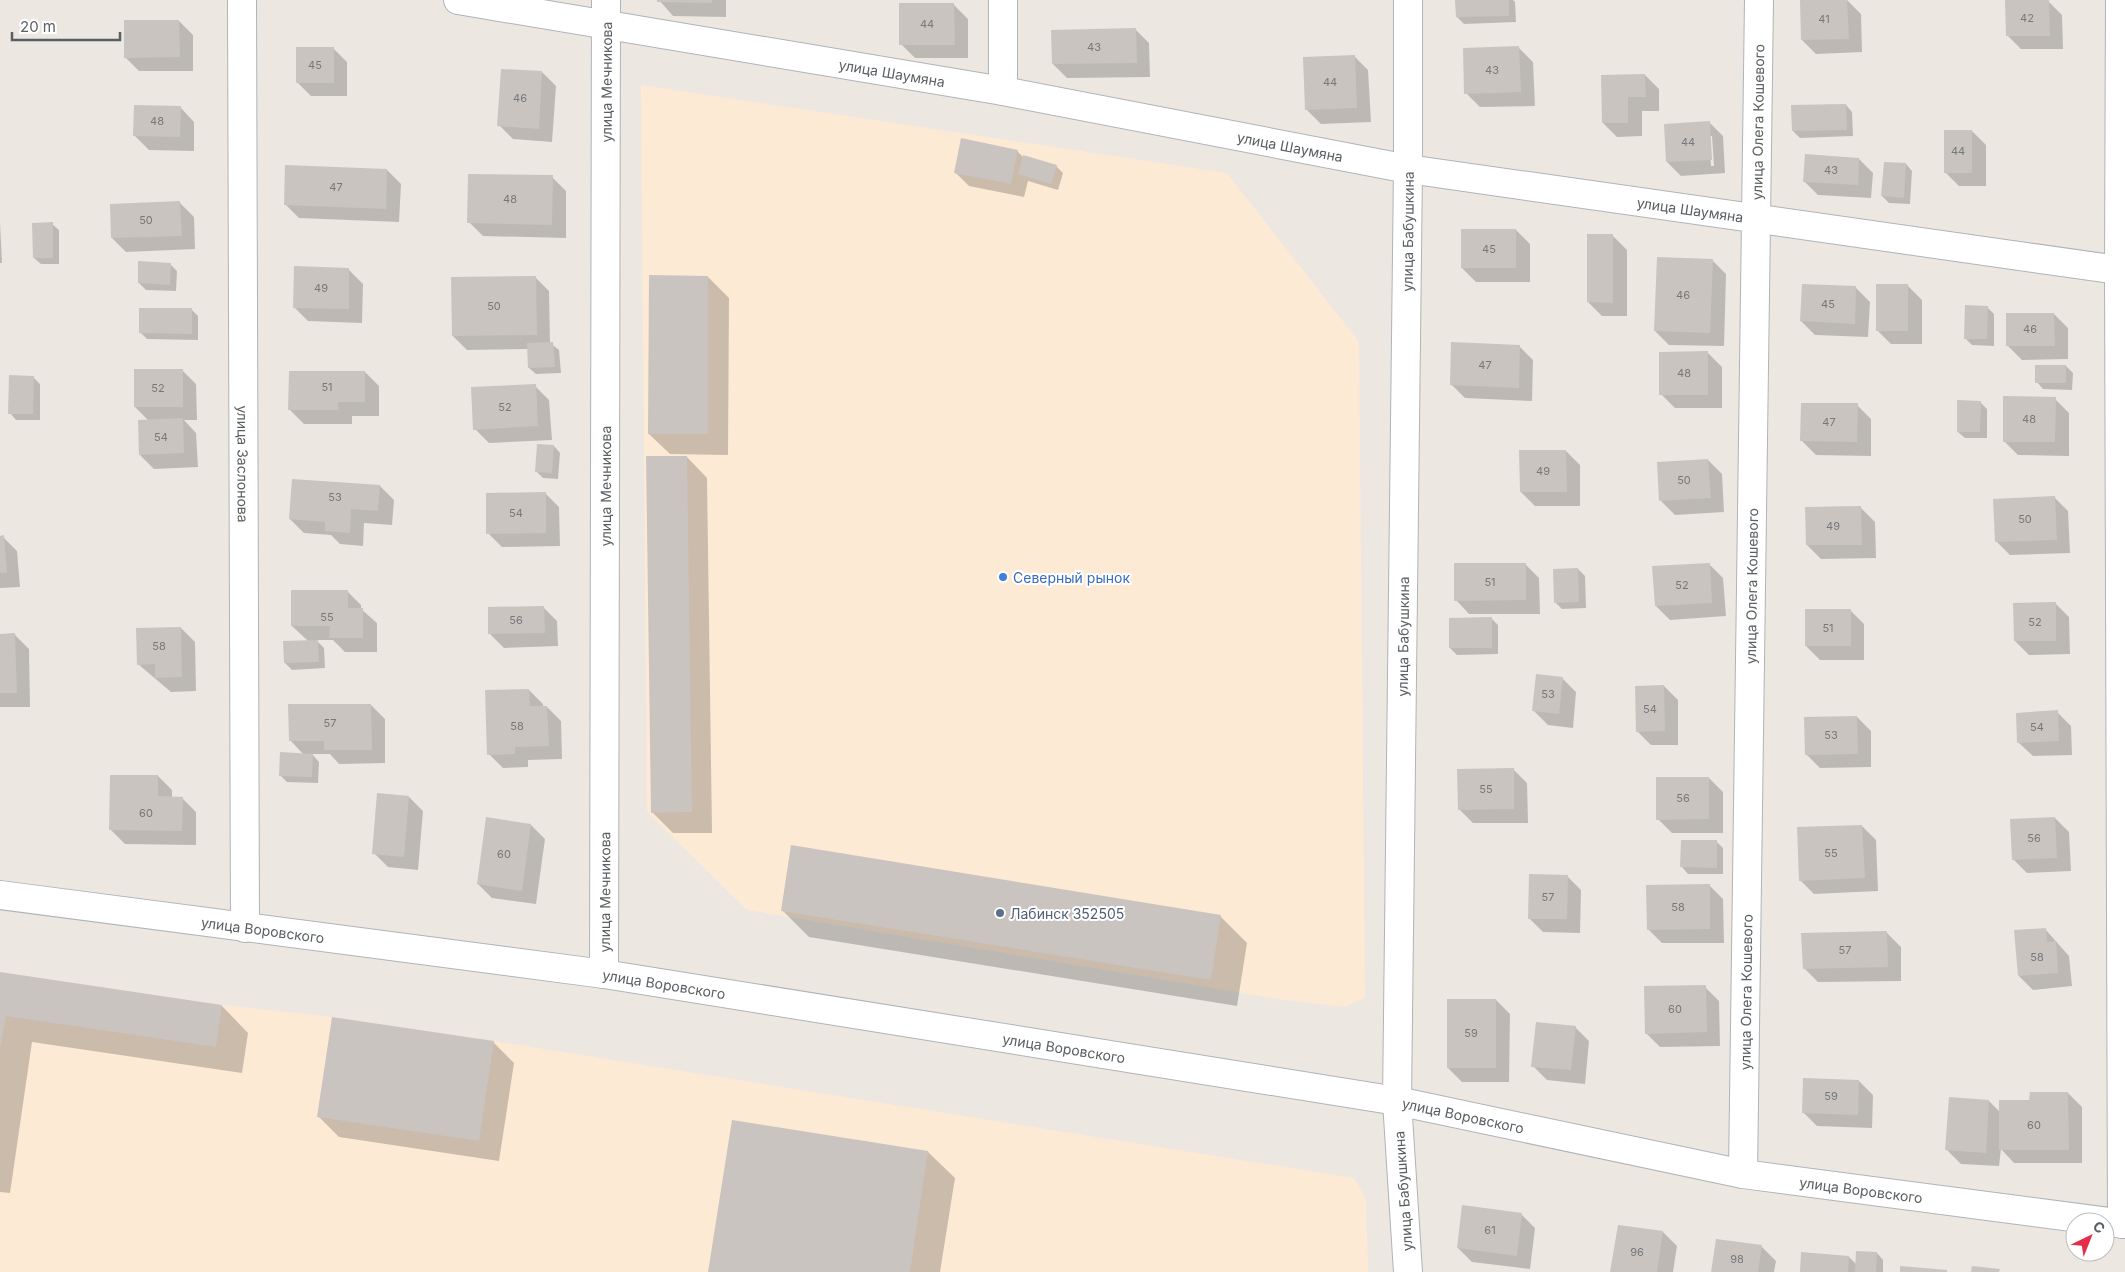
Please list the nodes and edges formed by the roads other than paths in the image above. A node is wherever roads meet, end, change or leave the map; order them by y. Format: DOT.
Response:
graph roads {
  1 [pos="242,0"];
  2 [pos="458,0"];
  3 [pos="1003,0"];
  4 [pos="1408,0"];
  5 [pos="1759,0"];
  6 [pos="2120,0"];
  7 [pos="606,12"];
  8 [pos="1003,91"];
  9 [pos="1408,169"];
  10 [pos="1755,218"];
  11 [pos="2122,271"];
  12 [pos="0,895"];
  13 [pos="245,928"];
  14 [pos="604,974"];
  15 [pos="1397,1101"];
  16 [pos="1742,1174"];
  17 [pos="2124,1224"];
  18 [pos="1408,1272"];
  1 -- 13 [label="street, улица Заслонова"];
  2 -- 7 [label="street, улица Шаумяна"];
  3 -- 8 [label="street"];
  4 -- 9 [label="street, улица Бабушкина"];
  5 -- 10 [label="street, улица Олега Кошевого"];
  6 -- 11 [label="street"];
  7 -- 8 [label="street, улица Шаумяна"];
  7 -- 14 [label="street, улица Мечникова"];
  8 -- 9 [label="street, улица Шаумяна"];
  9 -- 10 [label="street, улица Шаумяна"];
  9 -- 15 [label="street, улица Бабушкина"];
  10 -- 11 [label="street, улица Шаумяна"];
  10 -- 16 [label="street, улица Олега Кошевого"];
  11 -- 17 [label="street"];
  12 -- 13 [label="street, улица Воровского"];
  13 -- 14 [label="street, улица Воровского"];
  14 -- 15 [label="street, улица Воровского"];
  15 -- 16 [label="street, улица Воровского"];
  15 -- 18 [label="street, улица Бабушкина"];
  16 -- 17 [label="street, улица Воровского"];
}
